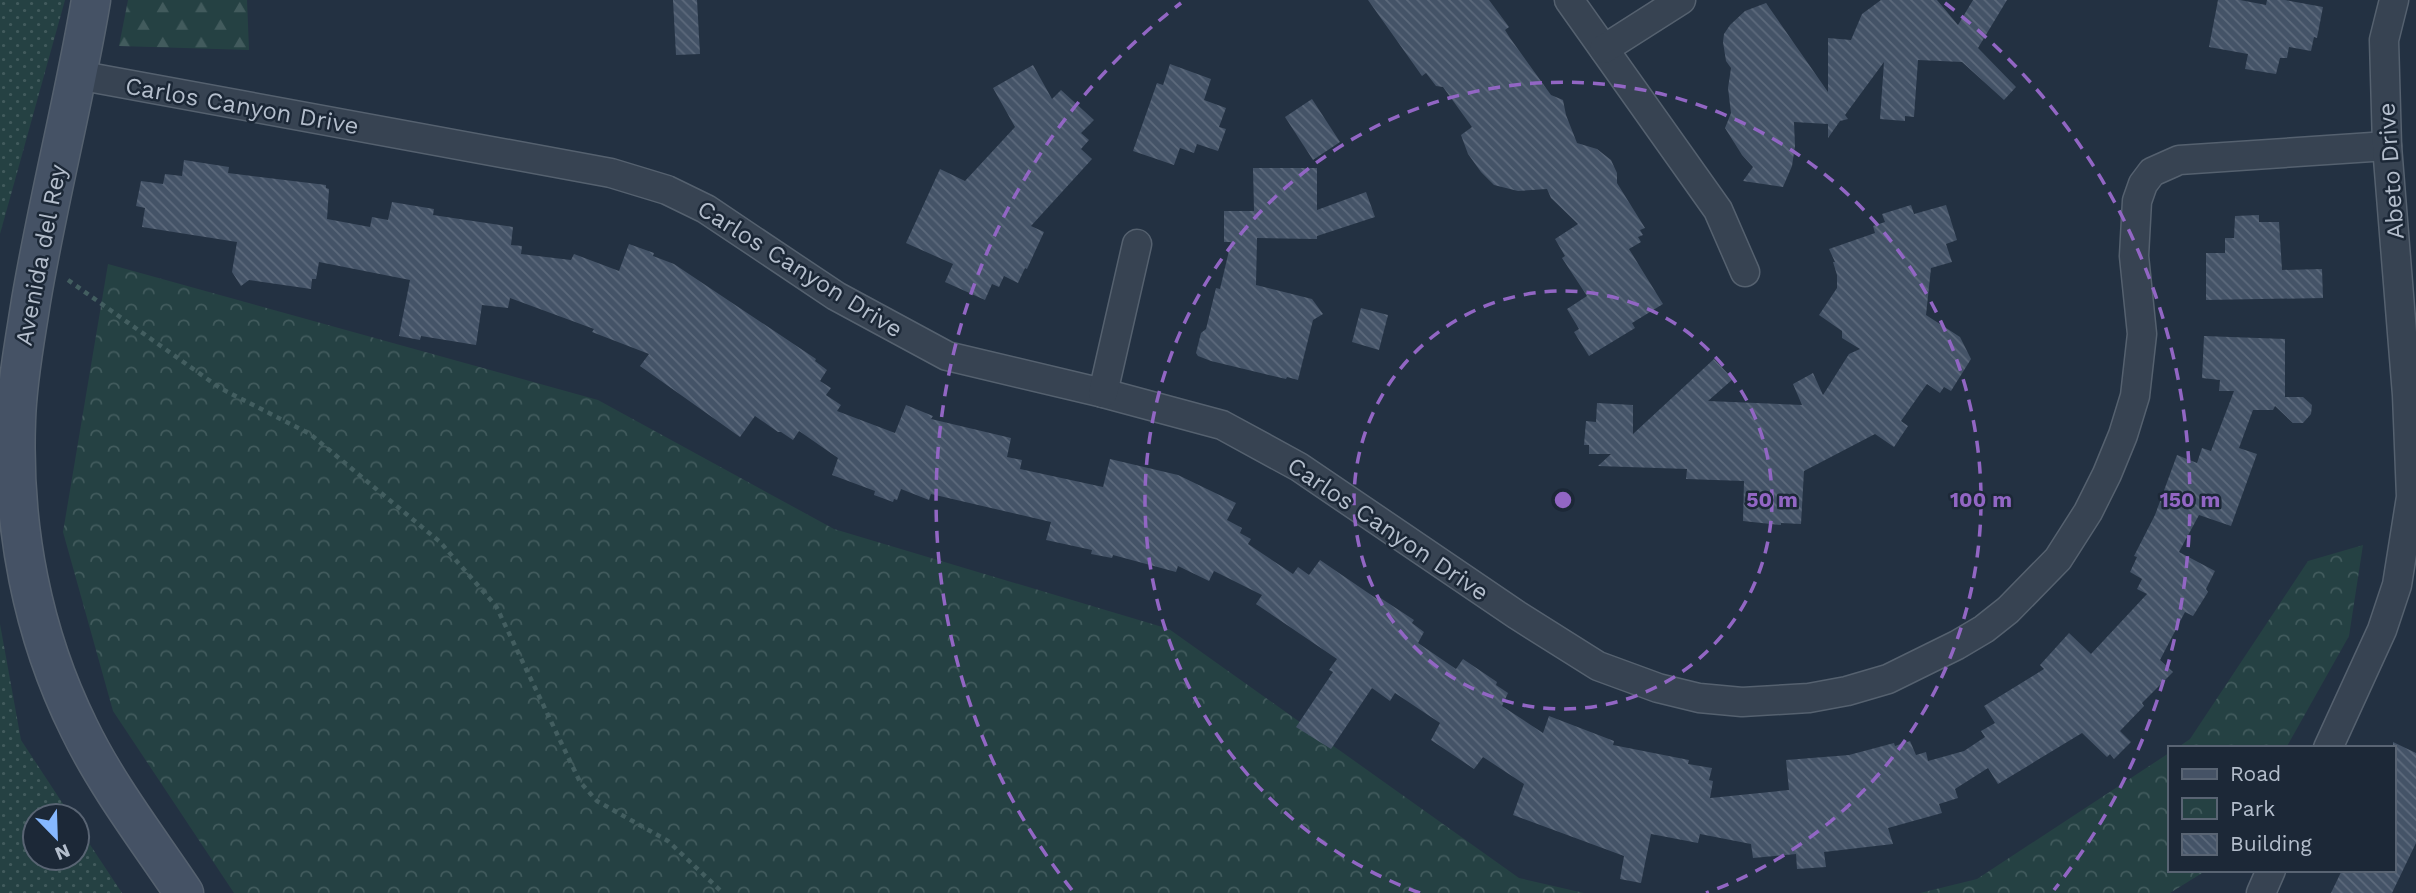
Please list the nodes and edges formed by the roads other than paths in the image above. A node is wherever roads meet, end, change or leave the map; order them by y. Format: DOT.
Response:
graph roads {
  1 [pos="91,0"];
  2 [pos="1569,0"];
  3 [pos="1681,0"];
  4 [pos="2394,0"];
  5 [pos="1604,49"];
  6 [pos="77,75"];
  7 [pos="2387,146"];
  8 [pos="1137,244"];
  9 [pos="1745,272"];
  10 [pos="1104,393"];
  11 [pos="2413,469"];
  12 [pos="2329,746"];
  13 [pos="2271,872"];
  14 [pos="184,893"];
  15 [pos="2261,893"];
  1 -- 6 [label="street, Avenida del Rey"];
  2 -- 5 [label="street"];
  3 -- 5 [label="street"];
  4 -- 7 [label="street, Abeto Drive"];
  5 -- 9 [label="street"];
  6 -- 10 [label="street, Carlos Canyon Drive"];
  6 -- 14 [label="street, Avenida del Rey"];
  7 -- 10 [label="street, Carlos Canyon Drive"];
  7 -- 11 [label="street, Abeto Drive"];
  8 -- 10 [label="street"];
  11 -- 12 [label="street, Abeto Drive"];
  13 -- 15 [label="street"];
}
